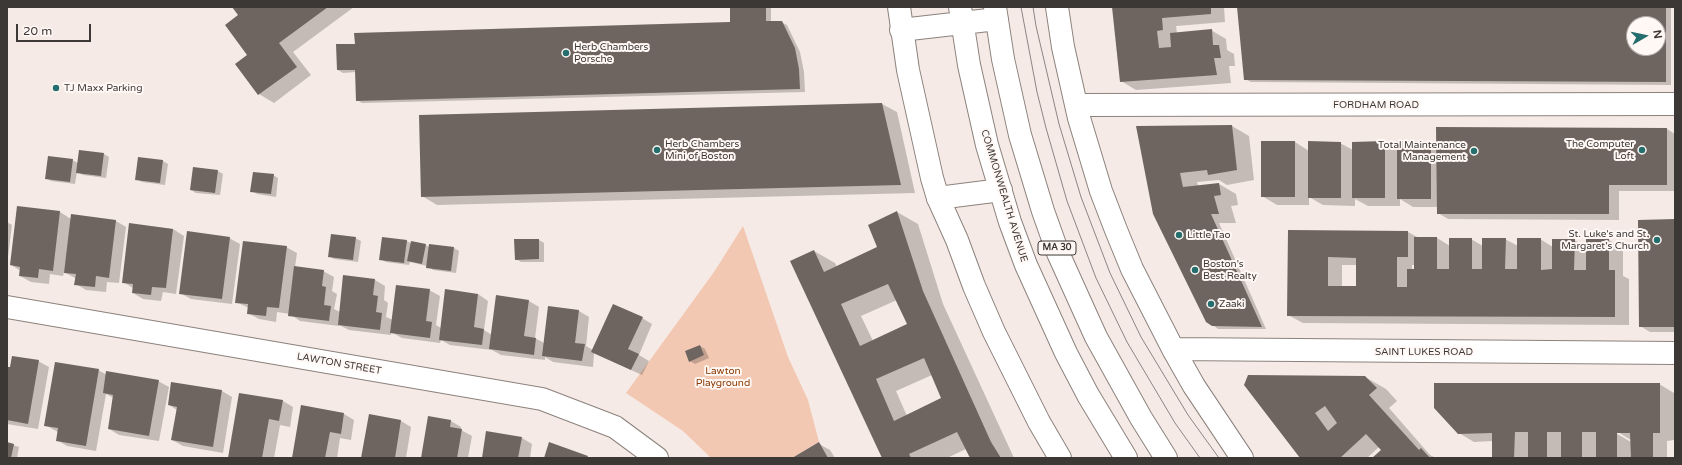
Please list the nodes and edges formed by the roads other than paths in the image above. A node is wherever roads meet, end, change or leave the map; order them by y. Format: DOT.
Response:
graph roads {
  1 [pos="899,7"];
  2 [pos="1057,7"];
  3 [pos="996,13"];
  4 [pos="961,15"];
  5 [pos="901,30"];
  6 [pos="1675,104"];
  7 [pos="1076,105"];
  8 [pos="1001,190"];
  9 [pos="938,198"];
  10 [pos="7,307"];
  11 [pos="1173,350"];
  12 [pos="1675,353"];
  13 [pos="657,458"];
  14 [pos="1060,458"];
  15 [pos="1126,458"];
  16 [pos="1166,458"];
  17 [pos="1242,458"];
  1 -- 5 [label="street"];
  2 -- 7 [label="street"];
  3 -- 4 [label="street"];
  3 -- 16 [label="street, MA 30"];
  4 -- 5 [label="street"];
  4 -- 8 [label="street, COMMONWEALTH AVENUE / MA 30"];
  5 -- 9 [label="street"];
  6 -- 7 [label="street, FORDHAM ROAD"];
  7 -- 11 [label="street"];
  8 -- 9 [label="street"];
  8 -- 15 [label="street, COMMONWEALTH AVENUE / MA 30"];
  9 -- 14 [label="street"];
  10 -- 13 [label="street, LAWTON STREET"];
  11 -- 12 [label="street, SAINT LUKES ROAD"];
  11 -- 17 [label="street"];
}
